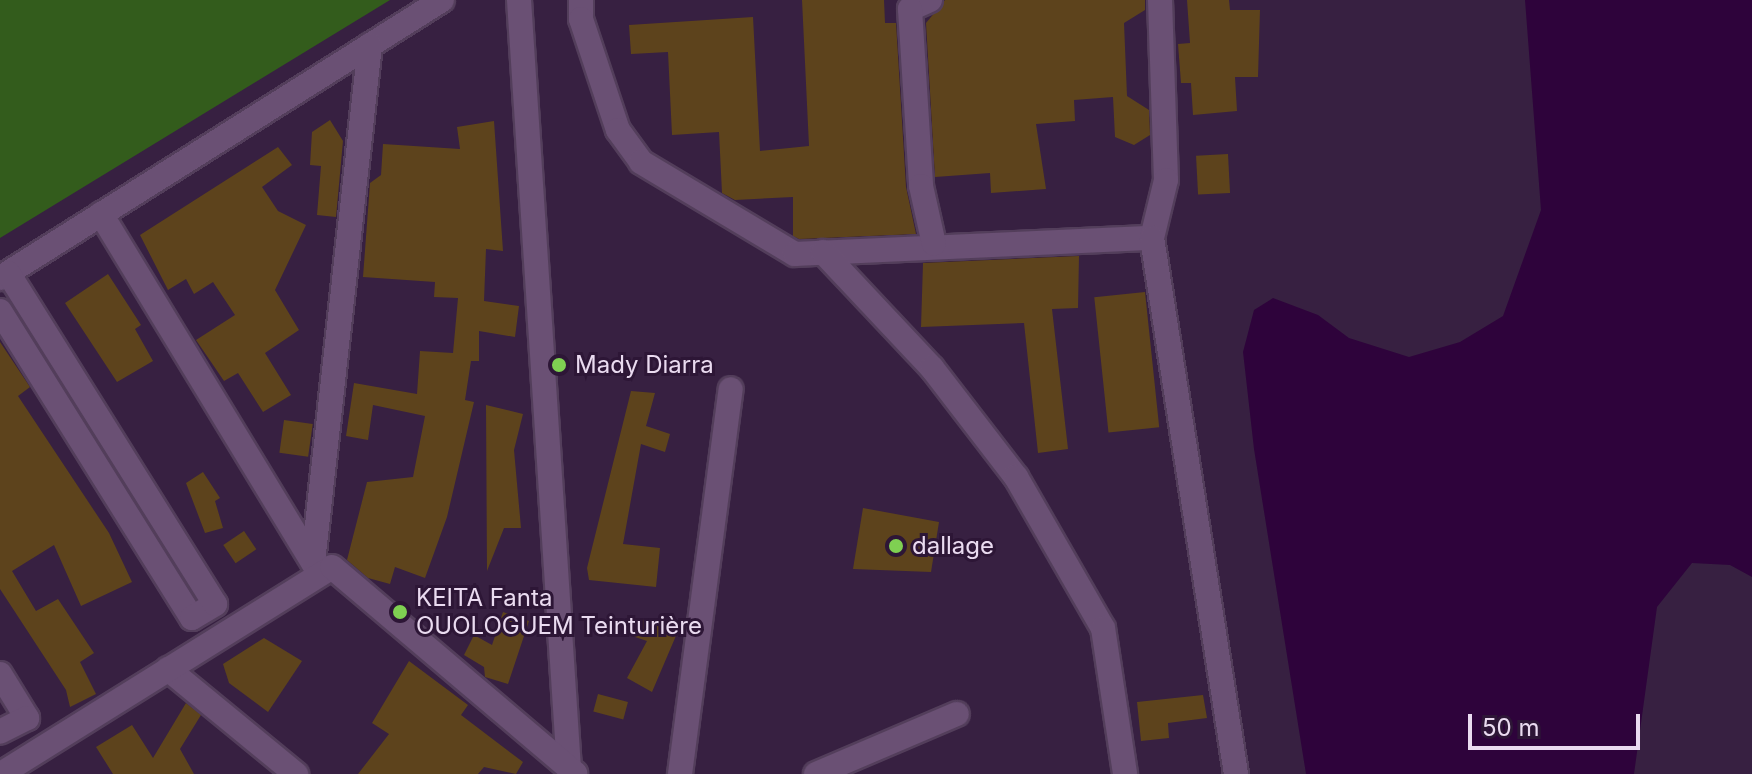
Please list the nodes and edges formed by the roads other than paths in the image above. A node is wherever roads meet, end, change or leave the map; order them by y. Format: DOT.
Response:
graph roads {
  1 [pos="442,0"];
  2 [pos="519,0"];
  3 [pos="581,0"];
  4 [pos="930,0"];
  5 [pos="1160,0"];
  6 [pos="370,45"];
  7 [pos="101,214"];
  8 [pos="1152,238"];
  9 [pos="934,244"];
  10 [pos="823,252"];
  11 [pos="4,276"];
  12 [pos="0,311"];
  13 [pos="731,389"];
  14 [pos="317,568"];
  15 [pos="168,669"];
  16 [pos="0,674"];
  17 [pos="957,714"];
  18 [pos="0,732"];
  19 [pos="573,772"];
  20 [pos="1,774"];
  21 [pos="296,774"];
  22 [pos="680,774"];
  23 [pos="816,774"];
  24 [pos="1125,774"];
  25 [pos="1236,774"];
  1 -- 6 [label="street"];
  2 -- 19 [label="street"];
  3 -- 10 [label="street"];
  4 -- 9 [label="street"];
  5 -- 8 [label="street"];
  6 -- 7 [label="street"];
  6 -- 14 [label="street"];
  7 -- 11 [label="street"];
  7 -- 14 [label="street"];
  8 -- 9 [label="street"];
  8 -- 25 [label="street"];
  9 -- 10 [label="street"];
  10 -- 24 [label="street"];
  11 -- 12 [label="street"];
  13 -- 22 [label="street"];
  14 -- 15 [label="street"];
  14 -- 19 [label="street"];
  15 -- 20 [label="street"];
  15 -- 21 [label="street"];
  16 -- 18 [label="street"];
  17 -- 23 [label="street"];
}
